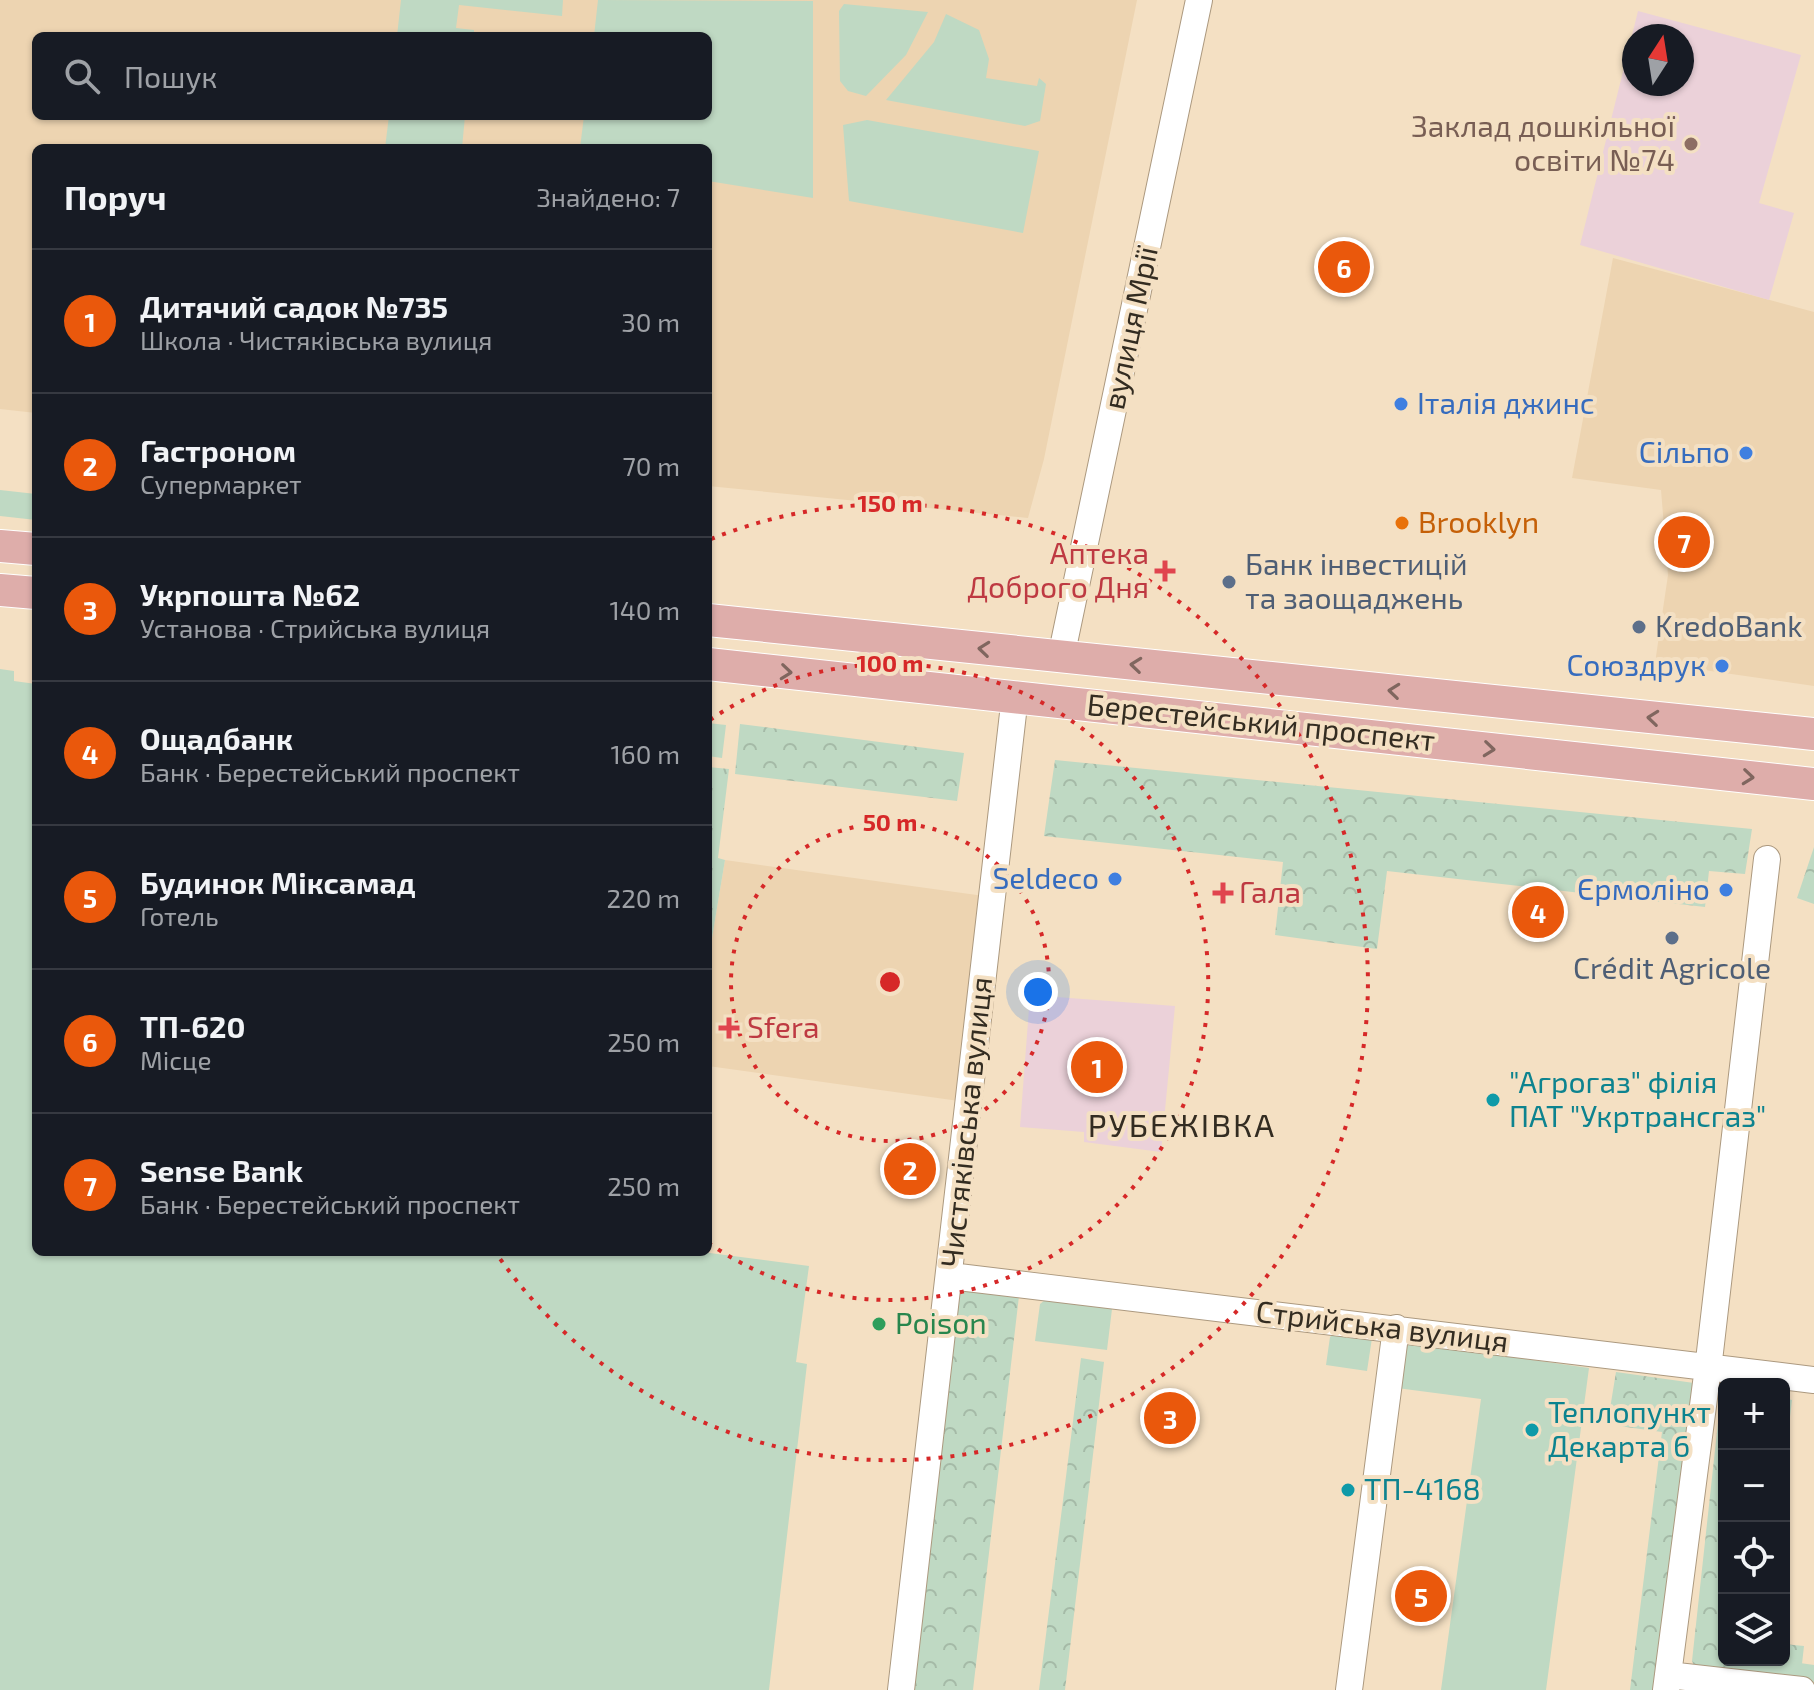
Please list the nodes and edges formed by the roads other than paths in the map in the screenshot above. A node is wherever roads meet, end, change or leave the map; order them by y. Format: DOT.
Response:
graph roads {
  1 [pos="1199,0"];
  2 [pos="0,546"];
  3 [pos="32,549"];
  4 [pos="0,590"];
  5 [pos="32,593"];
  6 [pos="712,620"];
  7 [pos="1061,657"];
  8 [pos="712,664"];
  9 [pos="1015,696"];
  10 [pos="1814,734"];
  11 [pos="1814,784"];
  12 [pos="1767,859"];
  13 [pos="950,1276"];
  14 [pos="1396,1328"];
  15 [pos="1708,1366"];
  16 [pos="1814,1380"];
  17 [pos="1667,1682"];
  18 [pos="901,1690"];
  19 [pos="1349,1690"];
  20 [pos="1802,1690"];
  1 -- 7 [label="street, вулиця Мрії"];
  2 -- 3 [label="main road"];
  4 -- 5 [label="main road"];
  7 -- 6 [label="main road, Берестейський проспект, one-way"];
  10 -- 7 [label="main road, Берестейський проспект, one-way"];
  8 -- 9 [label="main road, Берестейський проспект, one-way"];
  9 -- 11 [label="main road, Берестейський проспект, one-way"];
  9 -- 13 [label="street, Чистяківська вулиця"];
  12 -- 15 [label="street"];
  13 -- 14 [label="street, Стрийська вулиця"];
  13 -- 18 [label="street, Чистяківська вулиця"];
  14 -- 15 [label="street, Стрийська вулиця"];
  14 -- 19 [label="street"];
  15 -- 16 [label="street, Стрийська вулиця"];
  15 -- 17 [label="street"];
  17 -- 20 [label="street"];
}
